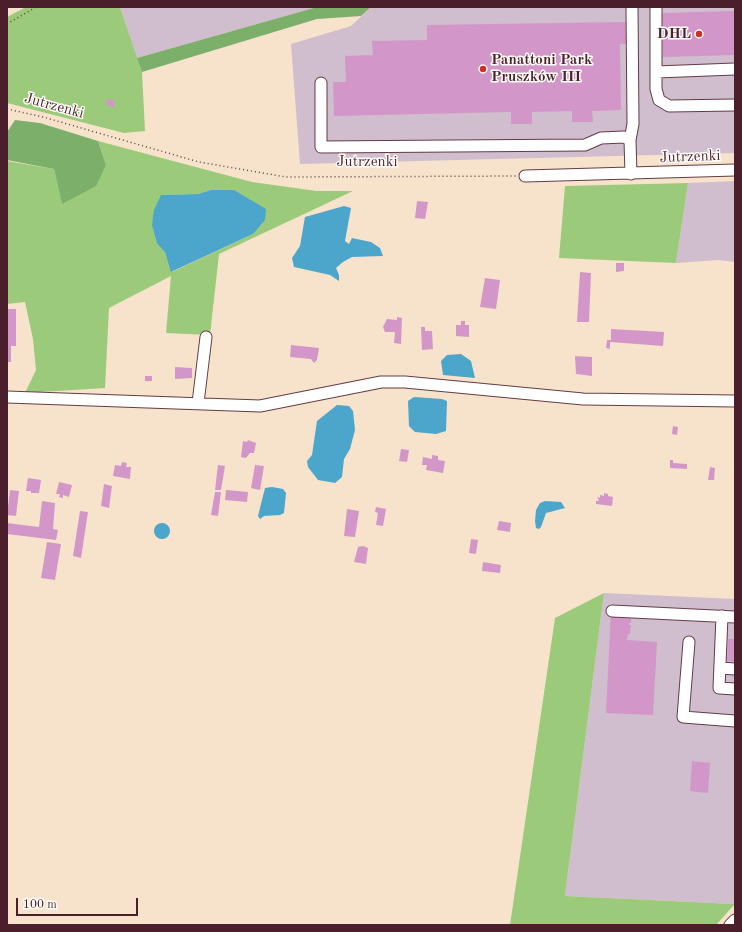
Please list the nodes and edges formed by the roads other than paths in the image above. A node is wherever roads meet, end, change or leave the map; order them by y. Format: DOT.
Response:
graph roads {
  1 [pos="632,7"];
  2 [pos="656,7"];
  3 [pos="735,69"];
  4 [pos="656,72"];
  5 [pos="321,83"];
  6 [pos="735,105"];
  7 [pos="630,140"];
  8 [pos="735,170"];
  9 [pos="631,174"];
  10 [pos="525,176"];
  11 [pos="206,337"];
  12 [pos="7,396"];
  13 [pos="735,401"];
  14 [pos="198,403"];
  15 [pos="612,611"];
  16 [pos="722,616"];
  17 [pos="735,617"];
  18 [pos="689,642"];
  19 [pos="720,668"];
  20 [pos="735,669"];
  21 [pos="735,689"];
  22 [pos="735,721"];
  23 [pos="735,920"];
  24 [pos="730,925"];
  1 -- 7 [label="street"];
  2 -- 4 [label="street"];
  3 -- 4 [label="street"];
  4 -- 6 [label="street"];
  5 -- 7 [label="street"];
  7 -- 9 [label="street"];
  8 -- 9 [label="street, Jutrzenki"];
  9 -- 10 [label="street, Jutrzenki"];
  11 -- 14 [label="street"];
  12 -- 14 [label="street"];
  13 -- 14 [label="street"];
  15 -- 16 [label="street"];
  16 -- 17 [label="street"];
  16 -- 19 [label="street"];
  18 -- 22 [label="street"];
  19 -- 20 [label="street"];
  19 -- 21 [label="street"];
  23 -- 24 [label="street"];
}
